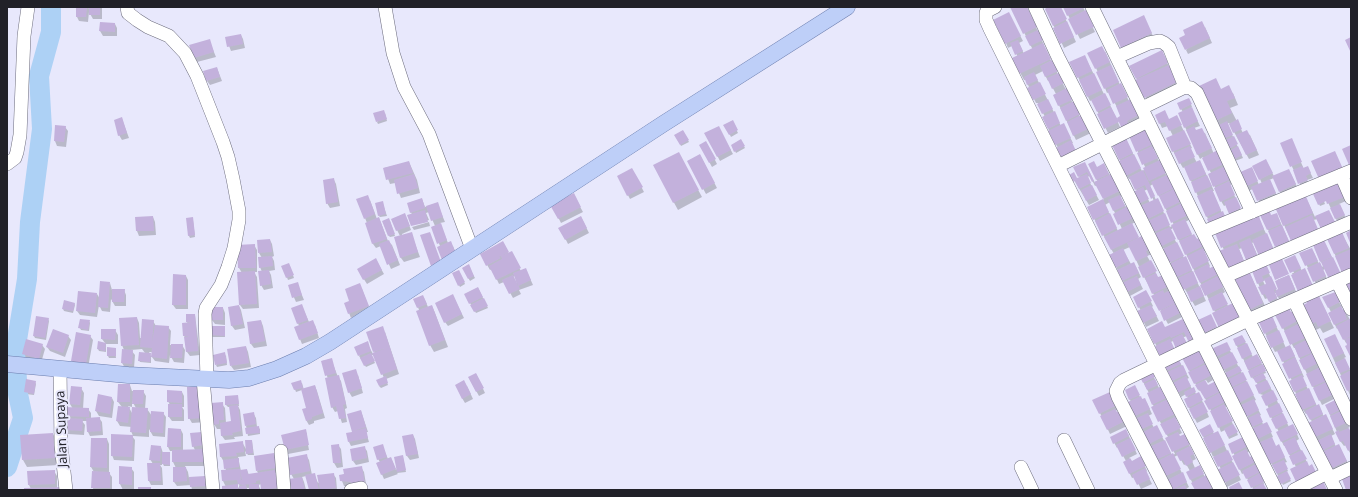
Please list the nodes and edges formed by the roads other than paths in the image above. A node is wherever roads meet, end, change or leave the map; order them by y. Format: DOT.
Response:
graph roads {
  1 [pos="28,7"];
  2 [pos="127,7"];
  3 [pos="385,7"];
  4 [pos="847,7"];
  5 [pos="995,7"];
  6 [pos="1034,7"];
  7 [pos="1092,7"];
  8 [pos="1117,57"];
  9 [pos="1185,87"];
  10 [pos="1142,108"];
  11 [pos="1148,121"];
  12 [pos="1103,143"];
  13 [pos="7,164"];
  14 [pos="1058,166"];
  15 [pos="1346,173"];
  16 [pos="1351,198"];
  17 [pos="1252,212"];
  18 [pos="1351,222"];
  19 [pos="1204,232"];
  20 [pos="472,249"];
  21 [pos="1351,275"];
  22 [pos="1226,276"];
  23 [pos="1337,281"];
  24 [pos="1294,300"];
  25 [pos="1351,309"];
  26 [pos="1248,320"];
  27 [pos="1202,342"];
  28 [pos="7,364"];
  29 [pos="1156,364"];
  30 [pos="60,368"];
  31 [pos="205,379"];
  32 [pos="1351,419"];
  33 [pos="1064,440"];
  34 [pos="281,451"];
  35 [pos="1021,467"];
  36 [pos="1351,468"];
  37 [pos="1328,476"];
  38 [pos="66,490"];
  39 [pos="213,490"];
  40 [pos="284,490"];
  41 [pos="1032,490"];
  42 [pos="1088,490"];
  43 [pos="1166,490"];
  44 [pos="1221,490"];
  45 [pos="1276,490"];
  46 [pos="1294,490"];
  47 [pos="1336,490"];
  1 -- 13 [label="street"];
  2 -- 31 [label="street"];
  3 -- 20 [label="street"];
  4 -- 20 [label="main road"];
  5 -- 14 [label="street"];
  6 -- 12 [label="street"];
  7 -- 8 [label="street"];
  8 -- 9 [label="street"];
  8 -- 10 [label="street"];
  9 -- 10 [label="street"];
  9 -- 17 [label="street"];
  10 -- 11 [label="street"];
  11 -- 12 [label="street"];
  11 -- 19 [label="street"];
  12 -- 14 [label="street"];
  12 -- 27 [label="street"];
  14 -- 29 [label="street"];
  15 -- 16 [label="street"];
  15 -- 17 [label="street"];
  17 -- 19 [label="street"];
  18 -- 22 [label="street"];
  19 -- 22 [label="street"];
  20 -- 31 [label="main road"];
  21 -- 23 [label="street"];
  22 -- 26 [label="street"];
  23 -- 24 [label="street"];
  23 -- 25 [label="street"];
  24 -- 26 [label="street"];
  24 -- 32 [label="street"];
  26 -- 27 [label="street"];
  26 -- 37 [label="street"];
  27 -- 29 [label="street"];
  27 -- 45 [label="street"];
  28 -- 30 [label="main road"];
  29 -- 43 [label="street"];
  29 -- 44 [label="street"];
  30 -- 31 [label="main road"];
  30 -- 38 [label="street, Jalan Supaya"];
  31 -- 39 [label="street"];
  33 -- 42 [label="street"];
  34 -- 40 [label="street"];
  35 -- 41 [label="street"];
  36 -- 37 [label="street"];
  37 -- 46 [label="street"];
  37 -- 47 [label="street"];
}
